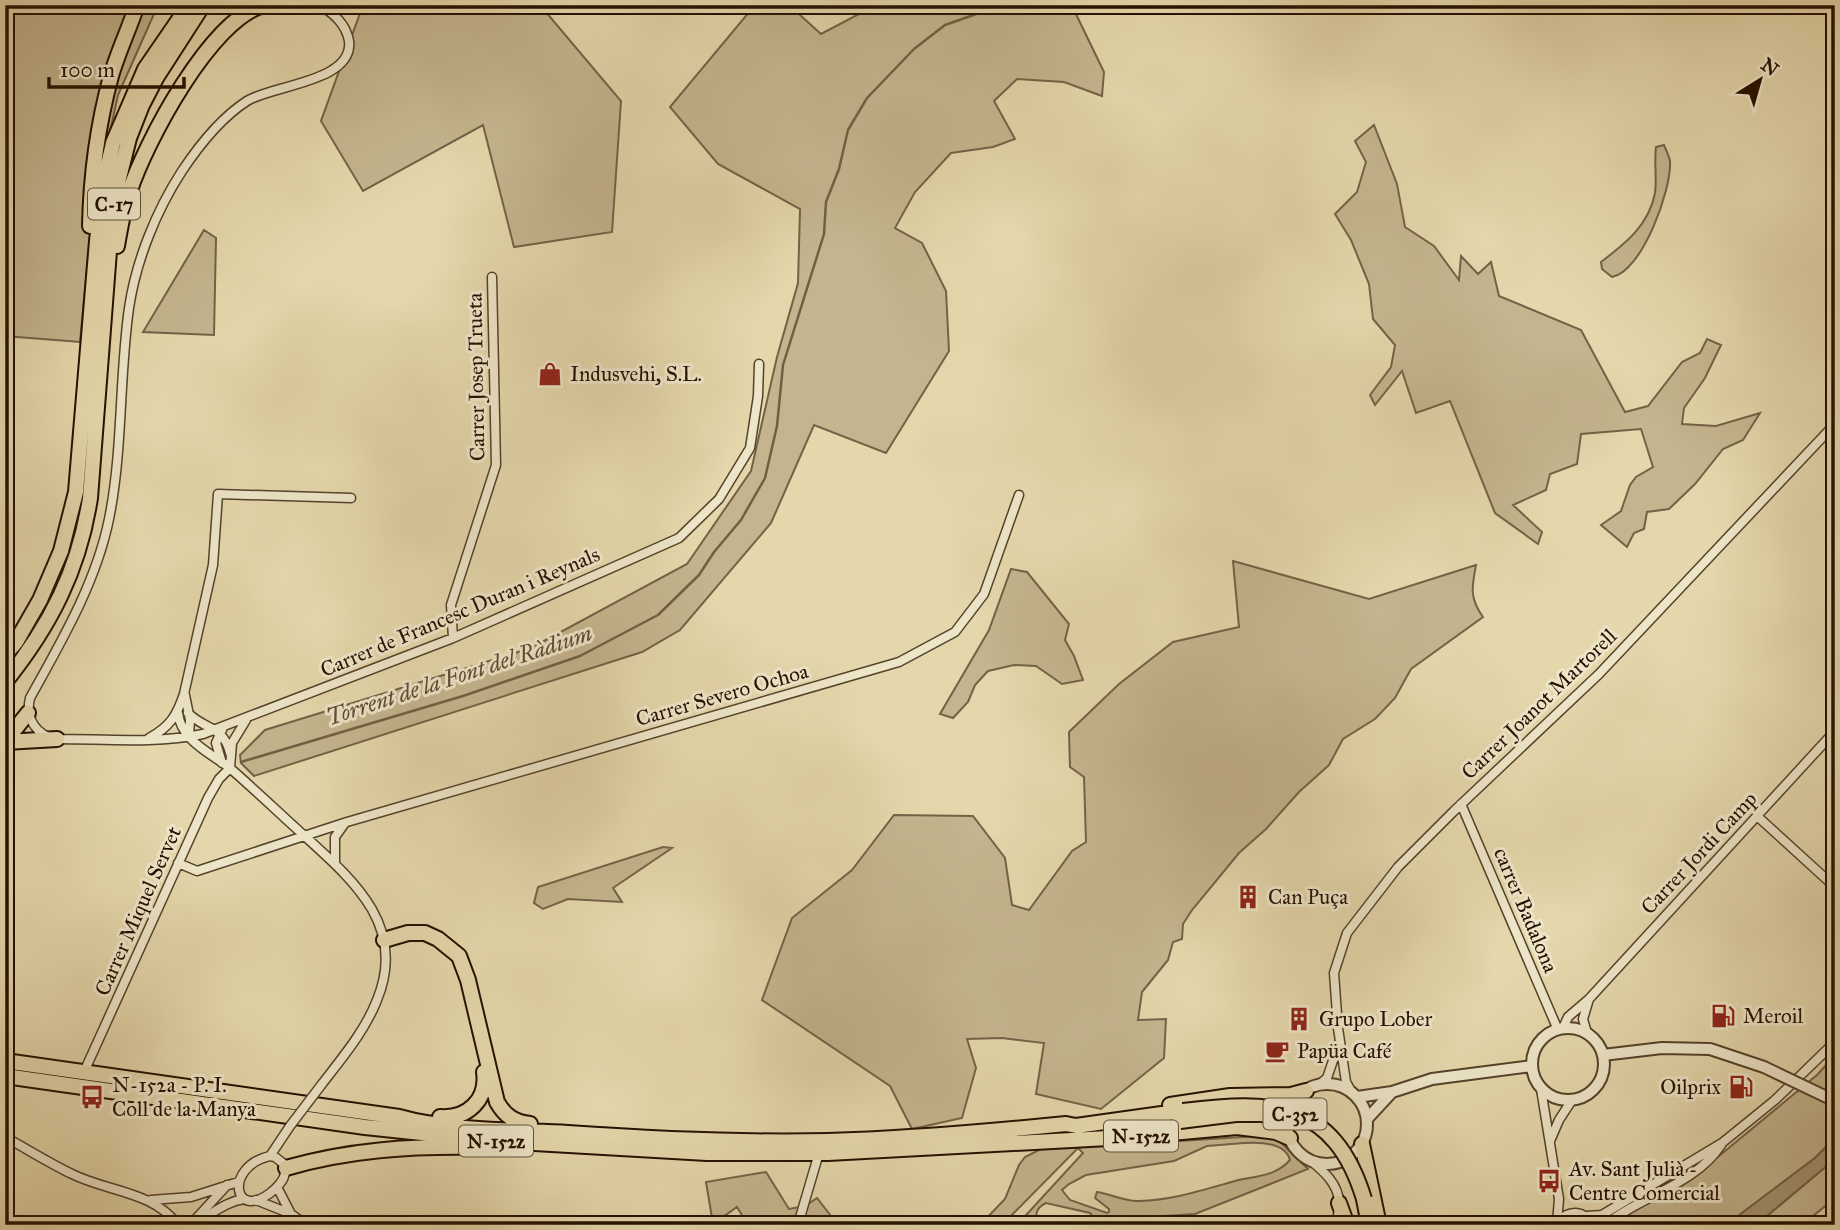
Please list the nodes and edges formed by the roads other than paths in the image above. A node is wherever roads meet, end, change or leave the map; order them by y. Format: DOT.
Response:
graph roads {
  1 [pos="137,5"];
  2 [pos="189,5"];
  3 [pos="203,5"];
  4 [pos="264,5"];
  5 [pos="282,5"];
  6 [pos="308,5"];
  7 [pos="320,5"];
  8 [pos="96,254"];
  9 [pos="492,277"];
  10 [pos="759,364"];
  11 [pos="96,424"];
  12 [pos="1835,424"];
  13 [pos="1019,495"];
  14 [pos="351,498"];
  15 [pos="453,638"];
  16 [pos="5,655"];
  17 [pos="5,682"];
  18 [pos="184,694"];
  19 [pos="28,713"];
  20 [pos="178,713"];
  21 [pos="188,713"];
  22 [pos="248,717"];
  23 [pos="220,730"];
  24 [pos="1835,731"];
  25 [pos="189,737"];
  26 [pos="57,739"];
  27 [pos="147,739"];
  28 [pos="5,740"];
  29 [pos="230,753"];
  30 [pos="222,763"];
  31 [pos="230,768"];
  32 [pos="1461,804"];
  33 [pos="1757,816"];
  34 [pos="346,822"];
  35 [pos="304,835"];
  36 [pos="335,862"];
  37 [pos="178,863"];
  38 [pos="1835,887"];
  39 [pos="384,940"];
  40 [pos="1588,999"];
  41 [pos="1561,1029"];
  42 [pos="1587,1033"];
  43 [pos="1340,1040"];
  44 [pos="1835,1042"];
  45 [pos="1603,1055"];
  46 [pos="486,1060"];
  47 [pos="5,1061"];
  48 [pos="1532,1066"];
  49 [pos="83,1072"];
  50 [pos="5,1076"];
  51 [pos="1311,1088"];
  52 [pos="1541,1089"];
  53 [pos="1392,1093"];
  54 [pos="1354,1095"];
  55 [pos="1572,1100"];
  56 [pos="1835,1101"];
  57 [pos="1182,1116"];
  58 [pos="399,1117"];
  59 [pos="1367,1119"];
  60 [pos="1066,1125"];
  61 [pos="593,1135"];
  62 [pos="5,1137"];
  63 [pos="1290,1138"];
  64 [pos="498,1141"];
  65 [pos="1550,1141"];
  66 [pos="1722,1143"];
  67 [pos="990,1144"];
  68 [pos="1362,1144"];
  69 [pos="819,1153"];
  70 [pos="270,1156"];
  71 [pos="1310,1160"];
  72 [pos="286,1168"];
  73 [pos="237,1182"];
  74 [pos="227,1185"];
  75 [pos="277,1187"];
  76 [pos="244,1199"];
  77 [pos="1559,1199"];
  78 [pos="151,1200"];
  79 [pos="256,1200"];
  80 [pos="1359,1201"];
  81 [pos="1339,1203"];
  82 [pos="1573,1213"];
  83 [pos="291,1214"];
  84 [pos="1835,1215"];
  85 [pos="1586,1216"];
  86 [pos="192,1224"];
  87 [pos="1557,1224"];
  88 [pos="178,1225"];
  89 [pos="306,1225"];
  90 [pos="795,1225"];
  91 [pos="1336,1225"];
  92 [pos="1347,1225"];
  93 [pos="1359,1225"];
  94 [pos="1369,1225"];
  95 [pos="1379,1225"];
  96 [pos="1592,1225"];
  97 [pos="1605,1225"];
  98 [pos="1824,1225"];
  1 -- 8 [label="highway"];
  2 -- 8 [label="highway, C-17"];
  3 -- 11 [label="highway, C-17"];
  4 -- 11 [label="highway"];
  5 -- 6 [label="street"];
  7 -- 19 [label="street"];
  8 -- 16 [label="highway, C-17"];
  9 -- 15 [label="street, Carrer Josep Trueta"];
  10 -- 15 [label="street, Carrer de Francesc Duran i Reynals"];
  11 -- 17 [label="highway, C-17"];
  12 -- 32 [label="street, Carrer Joanot Martorell"];
  13 -- 34 [label="street, Carrer Severo Ochoa"];
  14 -- 18 [label="street"];
  15 -- 22 [label="street, Carrer de Francesc Duran i Reynals"];
  18 -- 20 [label="street"];
  18 -- 21 [label="street"];
  19 -- 26 [label="street"];
  19 -- 28 [label="highway"];
  20 -- 25 [label="street"];
  20 -- 27 [label="street"];
  21 -- 23 [label="street"];
  21 -- 25 [label="street"];
  22 -- 23 [label="street, Carrer de Francesc Duran i Reynals"];
  22 -- 29 [label="street"];
  23 -- 25 [label="street, Carrer de Francesc Duran i Reynals"];
  23 -- 29 [label="street"];
  23 -- 30 [label="street"];
  24 -- 33 [label="street, Carrer Jordi Camp"];
  25 -- 27 [label="street, Carrer de Francesc Duran i Reynals"];
  25 -- 30 [label="street"];
  26 -- 27 [label="street, Carrer de Francesc Duran i Reynals"];
  26 -- 28 [label="highway"];
  29 -- 31 [label="street"];
  30 -- 31 [label="street"];
  31 -- 35 [label="street"];
  31 -- 37 [label="street, Carrer Miquel Servet"];
  32 -- 41 [label="street, carrer Badalona"];
  32 -- 43 [label="street, Carrer Joanot Martorell"];
  33 -- 38 [label="street"];
  33 -- 40 [label="street, Carrer Jordi Camp"];
  34 -- 35 [label="street, Carrer Severo Ochoa"];
  34 -- 36 [label="street"];
  35 -- 36 [label="street"];
  35 -- 37 [label="street, Carrer Severo Ochoa"];
  36 -- 39 [label="street"];
  37 -- 49 [label="street, Carrer Miquel Servet"];
  39 -- 46 [label="highway"];
  39 -- 70 [label="street, bridge"];
  40 -- 41 [label="street, Carrer Jordi Camp"];
  40 -- 42 [label="street"];
  41 -- 42 [label="street"];
  41 -- 48 [label="street"];
  42 -- 45 [label="street"];
  43 -- 51 [label="street"];
  43 -- 54 [label="street, Carrer Joanot Martorell"];
  44 -- 66 [label="street"];
  45 -- 55 [label="street"];
  45 -- 56 [label="street, bridge"];
  46 -- 58 [label="highway"];
  46 -- 61 [label="highway"];
  47 -- 49 [label="highway, N-152z"];
  48 -- 52 [label="street"];
  48 -- 53 [label="street, N-152z"];
  49 -- 58 [label="highway, N-152z"];
  50 -- 64 [label="highway, N-152z"];
  51 -- 54 [label="street, N-152z"];
  51 -- 60 [label="highway, N-152z"];
  51 -- 63 [label="street"];
  52 -- 55 [label="street"];
  52 -- 65 [label="street"];
  53 -- 54 [label="street, N-152z"];
  53 -- 59 [label="street, N-152z"];
  54 -- 59 [label="street"];
  55 -- 65 [label="street"];
  57 -- 60 [label="highway, C-352"];
  57 -- 67 [label="highway, C-352"];
  57 -- 80 [label="highway, C-352, bridge"];
  58 -- 61 [label="highway, N-152z"];
  59 -- 68 [label="street"];
  60 -- 61 [label="highway, N-152z"];
  62 -- 78 [label="street"];
  63 -- 67 [label="highway, N-152z"];
  63 -- 71 [label="street"];
  64 -- 69 [label="highway, N-152z"];
  64 -- 72 [label="highway"];
  65 -- 77 [label="street"];
  66 -- 85 [label="street"];
  66 -- 97 [label="street"];
  67 -- 69 [label="highway, N-152z"];
  68 -- 71 [label="street"];
  68 -- 95 [label="highway"];
  69 -- 90 [label="street"];
  70 -- 72 [label="street"];
  70 -- 73 [label="street"];
  71 -- 81 [label="street"];
  72 -- 75 [label="street"];
  73 -- 74 [label="street"];
  73 -- 76 [label="street"];
  74 -- 78 [label="street"];
  74 -- 86 [label="street"];
  75 -- 79 [label="street"];
  75 -- 83 [label="street"];
  76 -- 79 [label="street"];
  76 -- 86 [label="street"];
  77 -- 82 [label="street"];
  77 -- 87 [label="street"];
  78 -- 88 [label="street"];
  79 -- 83 [label="street"];
  80 -- 93 [label="highway, C-352"];
  80 -- 94 [label="highway, C-352"];
  81 -- 91 [label="street"];
  81 -- 92 [label="highway"];
  82 -- 85 [label="street"];
  82 -- 87 [label="street"];
  83 -- 89 [label="street"];
  84 -- 98 [label="street"];
  85 -- 96 [label="street"];
}
